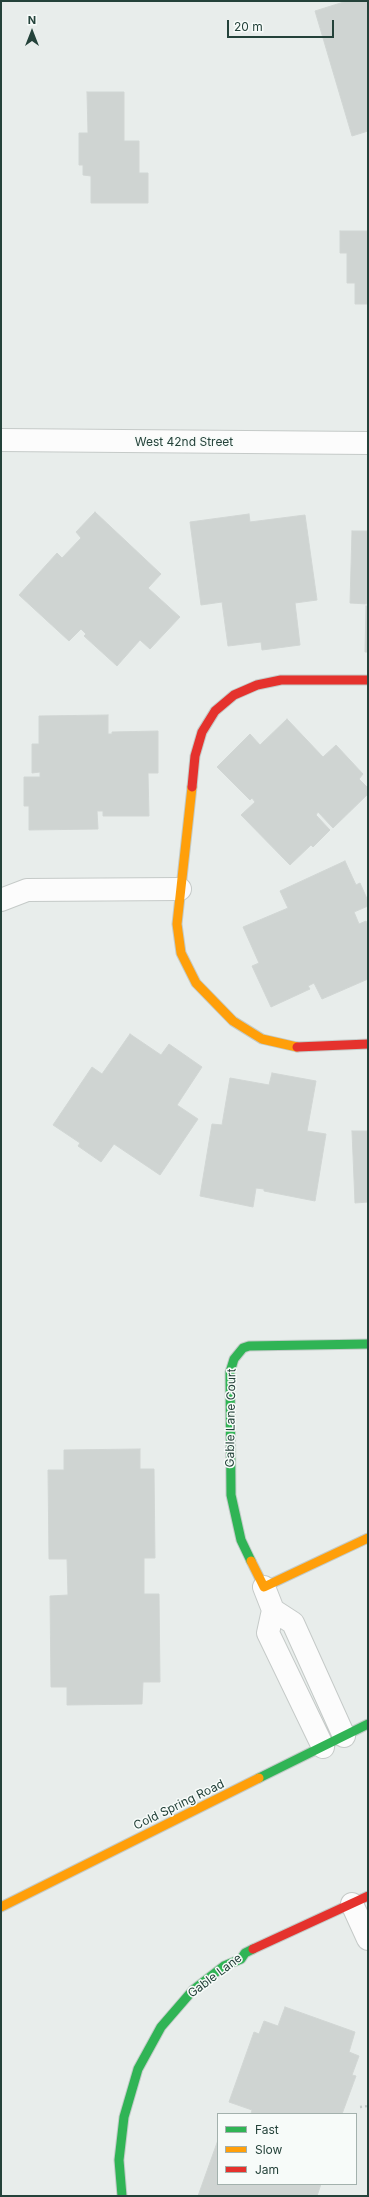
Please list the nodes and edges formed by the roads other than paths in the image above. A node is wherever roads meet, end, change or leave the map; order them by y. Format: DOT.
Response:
graph roads {
  1 [pos="1,440"];
  2 [pos="368,443"];
  3 [pos="368,680"];
  4 [pos="180,889"];
  5 [pos="1,900"];
  6 [pos="368,1044"];
  7 [pos="368,1344"];
  8 [pos="368,1538"];
  9 [pos="264,1587"];
  10 [pos="273,1610"];
  11 [pos="368,1724"];
  12 [pos="344,1736"];
  13 [pos="323,1747"];
  14 [pos="360,1900"];
  15 [pos="1,1907"];
  16 [pos="368,1939"];
  17 [pos="122,2196"];
  1 -- 2 [label="street, West 42nd Street"];
  3 -- 4 [label="street"];
  4 -- 5 [label="street"];
  4 -- 6 [label="street"];
  7 -- 9 [label="street, Gable Lane Court"];
  8 -- 9 [label="street"];
  9 -- 10 [label="street, Gable Lane Court"];
  10 -- 12 [label="street"];
  10 -- 13 [label="street"];
  11 -- 12 [label="street, Cold Spring Road"];
  12 -- 13 [label="street, Cold Spring Road"];
  13 -- 15 [label="street, Cold Spring Road"];
  14 -- 16 [label="street, Gable Lane"];
  14 -- 17 [label="street, Gable Lane"];
}
